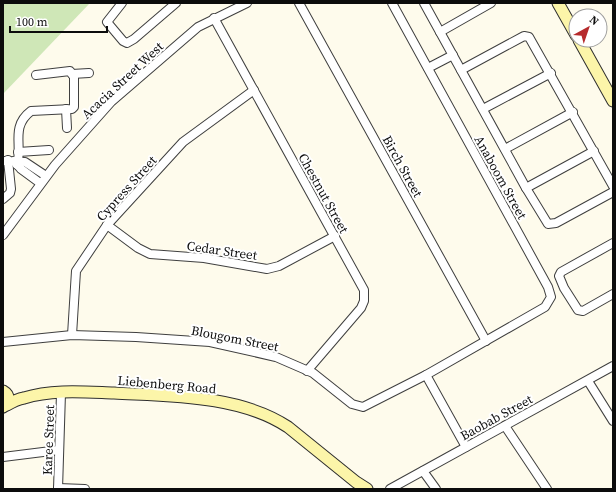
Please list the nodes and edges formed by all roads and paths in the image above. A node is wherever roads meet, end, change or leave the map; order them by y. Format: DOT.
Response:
graph roads {
  1 [pos="122,3"];
  2 [pos="176,3"];
  3 [pos="247,3"];
  4 [pos="299,3"];
  5 [pos="392,3"];
  6 [pos="424,3"];
  7 [pos="491,3"];
  8 [pos="558,3"];
  9 [pos="214,18"];
  10 [pos="568,21"];
  11 [pos="440,32"];
  12 [pos="583,48"];
  13 [pos="453,55"];
  14 [pos="428,68"];
  15 [pos="461,70"];
  16 [pos="89,73"];
  17 [pos="551,73"];
  18 [pos="72,74"];
  19 [pos="36,75"];
  20 [pos="254,90"];
  21 [pos="613,101"];
  22 [pos="66,109"];
  23 [pos="483,109"];
  24 [pos="573,112"];
  25 [pos="67,128"];
  26 [pos="505,149"];
  27 [pos="49,150"];
  28 [pos="594,151"];
  29 [pos="13,160"];
  30 [pos="38,170"];
  31 [pos="46,176"];
  32 [pos="33,178"];
  33 [pos="40,183"];
  34 [pos="613,186"];
  35 [pos="526,188"];
  36 [pos="613,192"];
  37 [pos="3,199"];
  38 [pos="107,225"];
  39 [pos="3,235"];
  40 [pos="334,236"];
  41 [pos="613,243"];
  42 [pos="548,287"];
  43 [pos="613,294"];
  44 [pos="72,335"];
  45 [pos="486,341"];
  46 [pos="3,342"];
  47 [pos="613,366"];
  48 [pos="308,371"];
  49 [pos="426,374"];
  50 [pos="588,381"];
  51 [pos="3,391"];
  52 [pos="61,393"];
  53 [pos="24,397"];
  54 [pos="5,406"];
  55 [pos="613,421"];
  56 [pos="505,426"];
  57 [pos="466,447"];
  58 [pos="60,450"];
  59 [pos="3,457"];
  60 [pos="423,471"];
  61 [pos="357,486"];
  62 [pos="58,488"];
  63 [pos="85,489"];
  64 [pos="367,489"];
  65 [pos="390,489"];
  66 [pos="436,489"];
  67 [pos="547,489"];
  1 -- 2 [label="street"];
  3 -- 9 [label="street, Acacia Street West"];
  4 -- 45 [label="street, Birch Street"];
  5 -- 14 [label="street, Anaboom Street"];
  6 -- 11 [label="street"];
  7 -- 11 [label="street"];
  8 -- 10 [label="street"];
  9 -- 20 [label="street, Chestnut Street"];
  9 -- 31 [label="street, Acacia Street West"];
  11 -- 13 [label="street"];
  12 -- 21 [label="street"];
  13 -- 14 [label="street"];
  13 -- 15 [label="street"];
  14 -- 42 [label="street, Anaboom Street"];
  15 -- 17 [label="street"];
  15 -- 23 [label="street"];
  16 -- 18 [label="street"];
  17 -- 23 [label="street"];
  17 -- 24 [label="street"];
  18 -- 19 [label="street"];
  18 -- 22 [label="street"];
  20 -- 38 [label="street, Cypress Street"];
  20 -- 40 [label="street, Chestnut Street"];
  22 -- 25 [label="street"];
  22 -- 29 [label="street"];
  23 -- 26 [label="street"];
  24 -- 26 [label="street"];
  24 -- 28 [label="street"];
  26 -- 35 [label="street"];
  27 -- 29 [label="street"];
  28 -- 34 [label="street"];
  28 -- 35 [label="street"];
  29 -- 30 [label="street"];
  29 -- 32 [label="street"];
  29 -- 37 [label="street"];
  30 -- 31 [label="street"];
  30 -- 32 [label="street"];
  31 -- 33 [label="street, Acacia Street West"];
  32 -- 33 [label="street"];
  33 -- 39 [label="street, Acacia Street West"];
  35 -- 36 [label="street"];
  38 -- 40 [label="street, Cedar Street"];
  38 -- 44 [label="street, Cypress Street"];
  40 -- 48 [label="street, Chestnut Street"];
  41 -- 43 [label="street"];
  42 -- 45 [label="street, Blougom Street"];
  44 -- 46 [label="street, Blougom Street"];
  44 -- 48 [label="street, Blougom Street"];
  45 -- 49 [label="street, Blougom Street"];
  47 -- 50 [label="street, Baobab Street"];
  48 -- 49 [label="street, Blougom Street"];
  49 -- 57 [label="street"];
  50 -- 55 [label="street"];
  50 -- 56 [label="street, Baobab Street"];
  51 -- 53 [label="street, Liebenberg Road"];
  51 -- 54 [label="street"];
  52 -- 53 [label="street, Liebenberg Road"];
  52 -- 58 [label="street, Karee Street"];
  52 -- 61 [label="street, Liebenberg Road"];
  53 -- 54 [label="street, Liebenberg Road"];
  56 -- 57 [label="street, Baobab Street"];
  56 -- 67 [label="street"];
  57 -- 60 [label="street, Baobab Street"];
  58 -- 59 [label="street"];
  58 -- 62 [label="street, Karee Street"];
  60 -- 65 [label="street, Baobab Street"];
  60 -- 66 [label="street"];
  61 -- 64 [label="street, Liebenberg Road"];
  62 -- 63 [label="street"];
}
